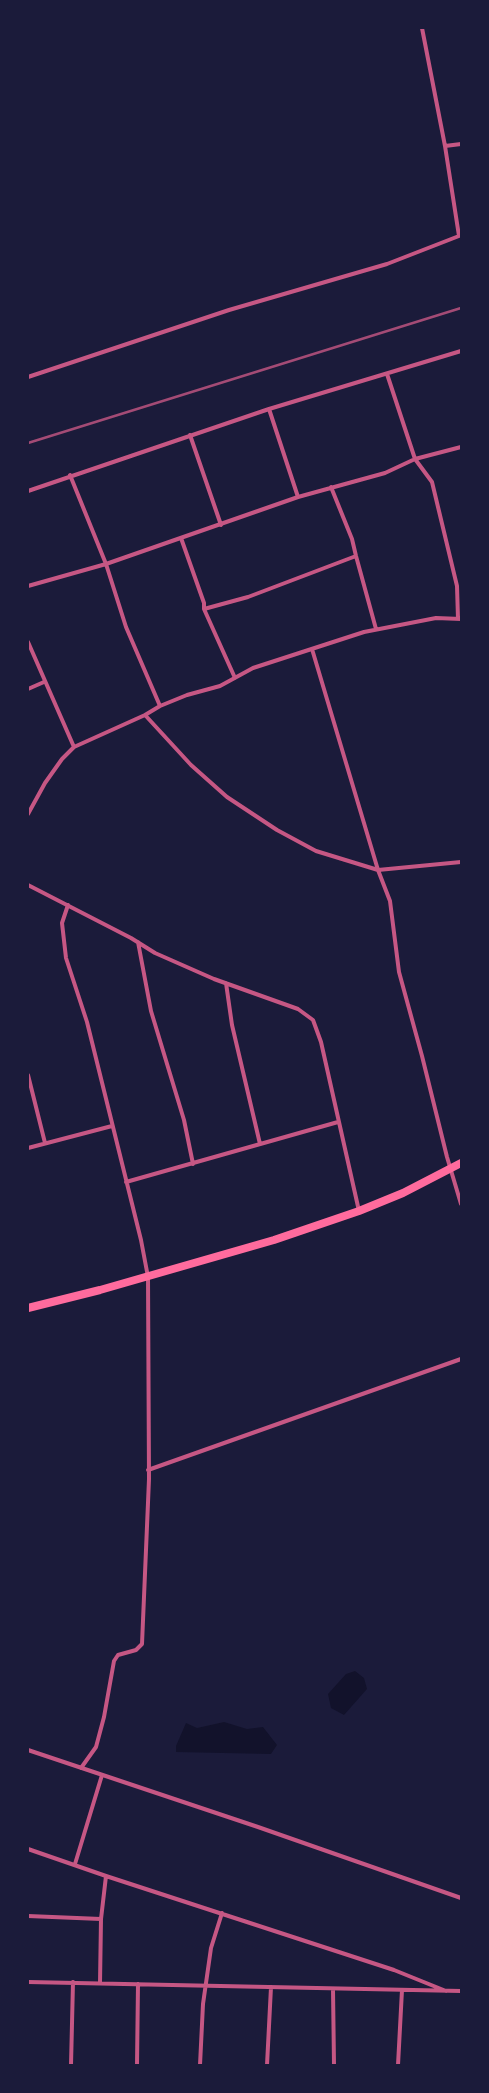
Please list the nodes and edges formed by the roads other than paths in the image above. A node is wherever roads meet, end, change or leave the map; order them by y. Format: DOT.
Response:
graph roads {
  1 [pos="422,28"];
  2 [pos="461,144"];
  3 [pos="445,146"];
  4 [pos="460,236"];
  5 [pos="461,351"];
  6 [pos="387,374"];
  7 [pos="28,377"];
  8 [pos="269,410"];
  9 [pos="190,436"];
  10 [pos="461,447"];
  11 [pos="415,459"];
  12 [pos="70,475"];
  13 [pos="331,487"];
  14 [pos="28,491"];
  15 [pos="298,497"];
  16 [pos="222,525"];
  17 [pos="181,538"];
  18 [pos="356,556"];
  19 [pos="106,564"];
  20 [pos="28,586"];
  21 [pos="204,609"];
  22 [pos="460,619"];
  23 [pos="376,629"];
  24 [pos="28,642"];
  25 [pos="312,649"];
  26 [pos="235,678"];
  27 [pos="44,682"];
  28 [pos="28,689"];
  29 [pos="160,706"];
  30 [pos="145,715"];
  31 [pos="74,747"];
  32 [pos="28,814"];
  33 [pos="461,862"];
  34 [pos="378,870"];
  35 [pos="28,885"];
  36 [pos="68,906"];
  37 [pos="138,942"];
  38 [pos="226,983"];
  39 [pos="28,1075"];
  40 [pos="338,1122"];
  41 [pos="112,1126"];
  42 [pos="45,1143"];
  43 [pos="260,1144"];
  44 [pos="28,1148"];
  45 [pos="193,1164"];
  46 [pos="461,1164"];
  47 [pos="451,1170"];
  48 [pos="126,1182"];
  49 [pos="461,1204"];
  50 [pos="359,1211"];
  51 [pos="148,1277"];
  52 [pos="28,1308"];
  53 [pos="461,1359"];
  54 [pos="148,1470"];
  55 [pos="28,1750"];
  56 [pos="81,1768"];
  57 [pos="102,1775"];
  58 [pos="28,1849"];
  59 [pos="76,1864"];
  60 [pos="106,1876"];
  61 [pos="461,1898"];
  62 [pos="222,1913"];
  63 [pos="28,1916"];
  64 [pos="101,1919"];
  65 [pos="28,1982"];
  66 [pos="73,1982"];
  67 [pos="100,1983"];
  68 [pos="138,1984"];
  69 [pos="206,1986"];
  70 [pos="271,1987"];
  71 [pos="334,1989"];
  72 [pos="402,1990"];
  73 [pos="446,1991"];
  74 [pos="461,1991"];
  75 [pos="71,2065"];
  76 [pos="137,2065"];
  77 [pos="200,2065"];
  78 [pos="267,2065"];
  79 [pos="334,2065"];
  80 [pos="398,2065"];
  1 -- 3 [label="street"];
  2 -- 3 [label="street"];
  3 -- 4 [label="street"];
  4 -- 7 [label="street"];
  5 -- 6 [label="street"];
  6 -- 8 [label="street"];
  6 -- 11 [label="street"];
  8 -- 9 [label="street"];
  8 -- 15 [label="street"];
  9 -- 12 [label="street"];
  9 -- 16 [label="street"];
  10 -- 11 [label="street"];
  11 -- 13 [label="street"];
  11 -- 22 [label="street"];
  12 -- 14 [label="street"];
  12 -- 19 [label="street"];
  13 -- 15 [label="street"];
  13 -- 18 [label="street"];
  15 -- 16 [label="street"];
  16 -- 17 [label="street"];
  17 -- 19 [label="street"];
  17 -- 21 [label="street"];
  18 -- 21 [label="street"];
  18 -- 23 [label="street"];
  19 -- 20 [label="street"];
  19 -- 29 [label="street"];
  21 -- 26 [label="street"];
  22 -- 23 [label="street"];
  23 -- 25 [label="street"];
  24 -- 27 [label="street"];
  25 -- 26 [label="street"];
  25 -- 34 [label="street"];
  26 -- 29 [label="street"];
  27 -- 28 [label="street"];
  27 -- 31 [label="street"];
  29 -- 30 [label="street"];
  30 -- 31 [label="street"];
  30 -- 34 [label="street"];
  31 -- 32 [label="street"];
  33 -- 34 [label="street"];
  34 -- 47 [label="street"];
  35 -- 36 [label="street"];
  36 -- 37 [label="street"];
  36 -- 41 [label="street"];
  37 -- 38 [label="street"];
  37 -- 45 [label="street"];
  38 -- 40 [label="street"];
  38 -- 43 [label="street"];
  39 -- 42 [label="street"];
  40 -- 43 [label="street"];
  40 -- 50 [label="street"];
  41 -- 42 [label="street"];
  41 -- 48 [label="street"];
  42 -- 44 [label="street"];
  43 -- 45 [label="street"];
  45 -- 48 [label="street"];
  46 -- 47 [label="highway"];
  47 -- 49 [label="street"];
  47 -- 50 [label="highway"];
  48 -- 51 [label="street"];
  50 -- 51 [label="highway"];
  51 -- 52 [label="highway"];
  51 -- 54 [label="street"];
  53 -- 54 [label="street"];
  54 -- 56 [label="street"];
  55 -- 56 [label="street"];
  56 -- 57 [label="street"];
  57 -- 59 [label="street"];
  57 -- 61 [label="street"];
  58 -- 59 [label="street"];
  59 -- 60 [label="street"];
  60 -- 62 [label="street"];
  60 -- 64 [label="street"];
  62 -- 69 [label="street"];
  62 -- 73 [label="street"];
  63 -- 64 [label="street"];
  64 -- 67 [label="street"];
  65 -- 66 [label="street"];
  66 -- 67 [label="street"];
  66 -- 75 [label="street"];
  67 -- 68 [label="street"];
  68 -- 69 [label="street"];
  68 -- 76 [label="street"];
  69 -- 70 [label="street"];
  69 -- 77 [label="street"];
  70 -- 71 [label="street"];
  70 -- 78 [label="street"];
  71 -- 72 [label="street"];
  71 -- 79 [label="street"];
  72 -- 73 [label="street"];
  72 -- 80 [label="street"];
  73 -- 74 [label="street"];
}
